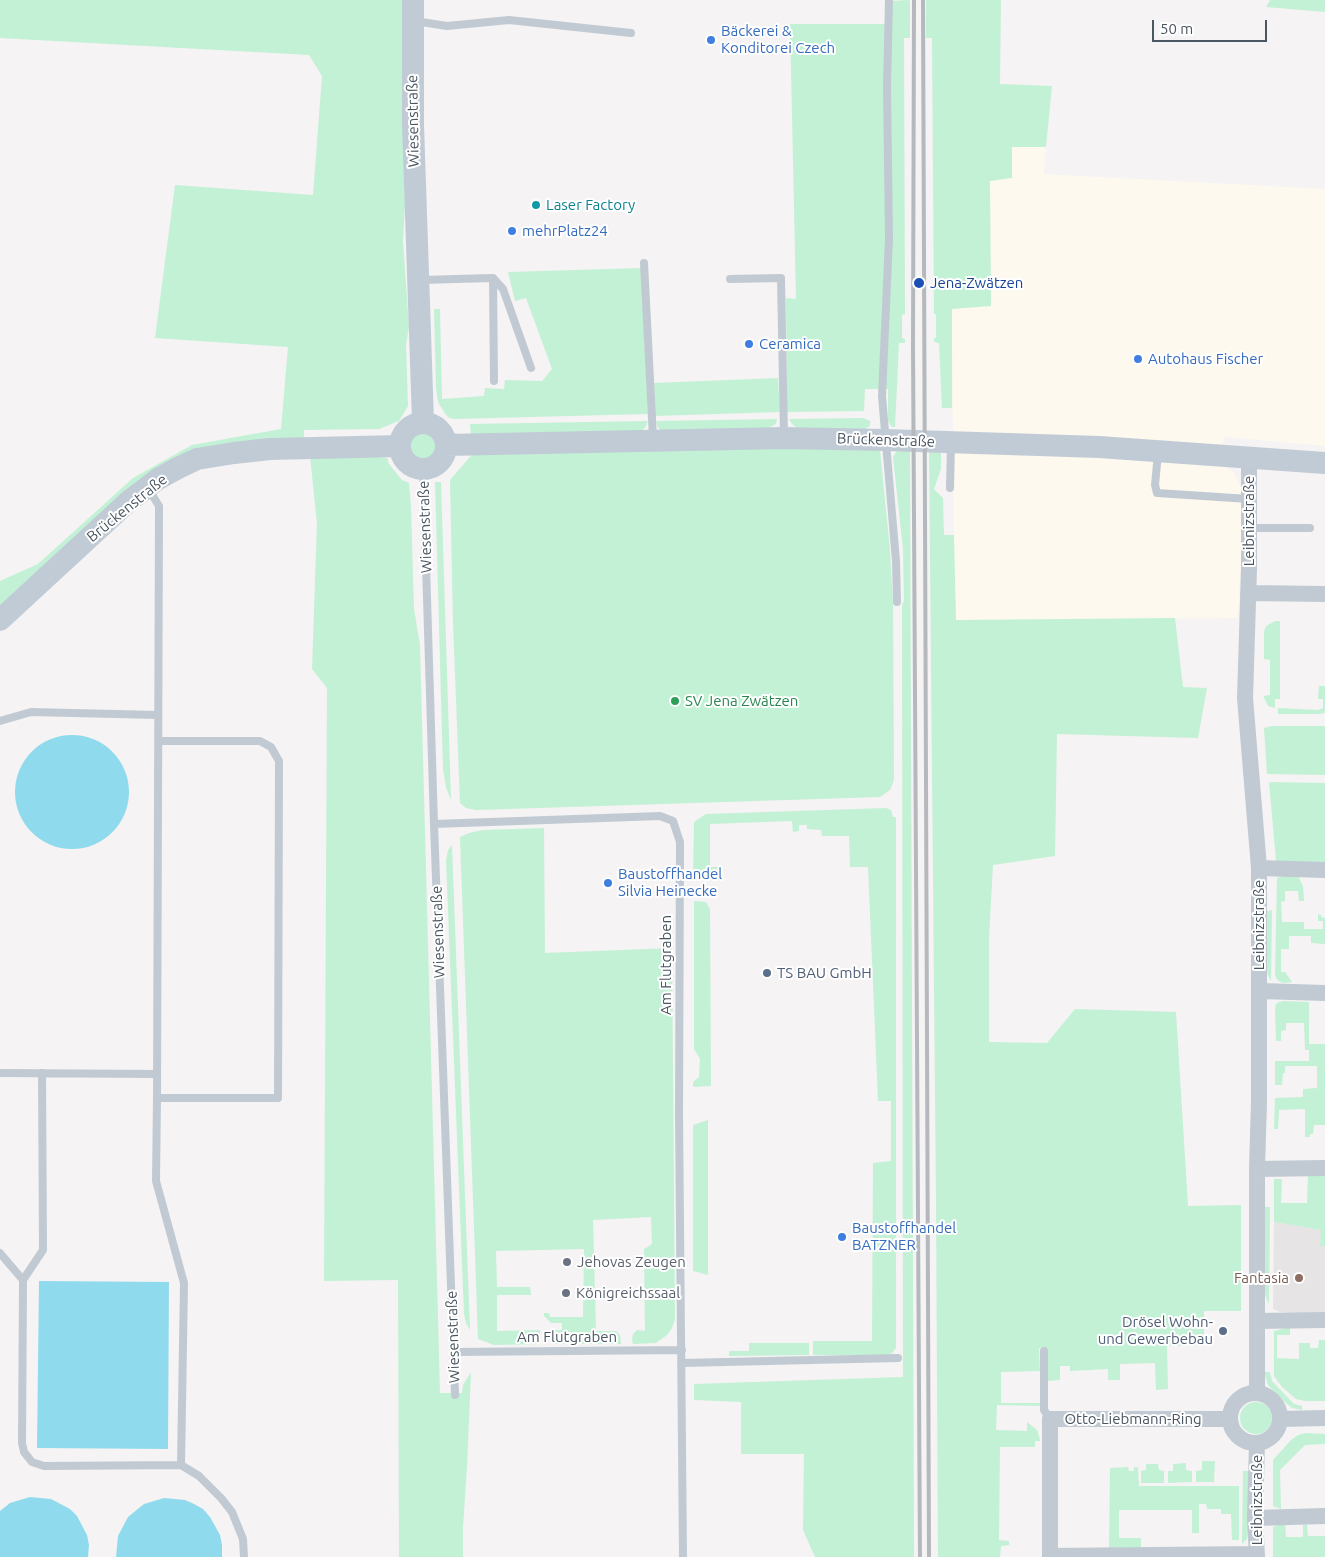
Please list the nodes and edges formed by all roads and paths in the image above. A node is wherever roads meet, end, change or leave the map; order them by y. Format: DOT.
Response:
graph roads {
  1 [pos="889,0"];
  2 [pos="413,10"];
  3 [pos="631,33"];
  4 [pos="644,263"];
  5 [pos="493,278"];
  6 [pos="730,279"];
  7 [pos="418,280"];
  8 [pos="531,368"];
  9 [pos="494,381"];
  10 [pos="423,422"];
  11 [pos="784,438"];
  12 [pos="653,440"];
  13 [pos="885,440"];
  14 [pos="951,442"];
  15 [pos="446,445"];
  16 [pos="400,446"];
  17 [pos="1158,452"];
  18 [pos="1249,459"];
  19 [pos="1325,464"];
  20 [pos="423,469"];
  21 [pos="147,487"];
  22 [pos="950,488"];
  23 [pos="1249,499"];
  24 [pos="1256,528"];
  25 [pos="1310,528"];
  26 [pos="1248,593"];
  27 [pos="1325,594"];
  28 [pos="897,602"];
  29 [pos="0,620"];
  30 [pos="158,715"];
  31 [pos="0,721"];
  32 [pos="158,741"];
  33 [pos="434,824"];
  34 [pos="1259,868"];
  35 [pos="1325,870"];
  36 [pos="1260,991"];
  37 [pos="1325,993"];
  38 [pos="0,1073"];
  39 [pos="42,1073"];
  40 [pos="157,1074"];
  41 [pos="157,1098"];
  42 [pos="1325,1168"];
  43 [pos="1257,1169"];
  44 [pos="0,1253"];
  45 [pos="23,1280"];
  46 [pos="1325,1320"];
  47 [pos="1257,1321"];
  48 [pos="682,1350"];
  49 [pos="1044,1351"];
  50 [pos="454,1352"];
  51 [pos="898,1358"];
  52 [pos="682,1363"];
  53 [pos="1257,1392"];
  54 [pos="454,1395"];
  55 [pos="1325,1418"];
  56 [pos="1050,1419"];
  57 [pos="1230,1419"];
  58 [pos="1281,1419"];
  59 [pos="1257,1442"];
  60 [pos="181,1465"];
  61 [pos="1325,1516"];
  62 [pos="1256,1518"];
  63 [pos="1257,1556"];
  64 [pos="244,1557"];
  65 [pos="683,1557"];
  66 [pos="1050,1557"];
  1 -- 13 [label="lane"];
  2 -- 3 [label="lane"];
  2 -- 7 [label="street, Wiesenstraße"];
  4 -- 12 [label="lane"];
  5 -- 7 [label="lane"];
  5 -- 8 [label="lane"];
  5 -- 9 [label="lane"];
  6 -- 11 [label="lane"];
  7 -- 10 [label="street, Wiesenstraße"];
  10 -- 15 [label="street"];
  10 -- 16 [label="street"];
  11 -- 12 [label="street, Brückenstraße"];
  11 -- 13 [label="street, Brückenstraße"];
  12 -- 15 [label="street, Brückenstraße"];
  13 -- 14 [label="street, Brückenstraße"];
  13 -- 28 [label="lane"];
  14 -- 17 [label="street, Brückenstraße"];
  14 -- 22 [label="lane"];
  15 -- 20 [label="street"];
  16 -- 20 [label="street"];
  16 -- 21 [label="street, Brückenstraße"];
  17 -- 18 [label="street, Brückenstraße"];
  17 -- 23 [label="lane"];
  18 -- 19 [label="street, Brückenstraße"];
  18 -- 23 [label="street, Leibnizstraße"];
  20 -- 33 [label="lane, Wiesenstraße"];
  21 -- 29 [label="street, Brückenstraße"];
  21 -- 30 [label="lane"];
  23 -- 26 [label="street, Leibnizstraße"];
  24 -- 25 [label="lane"];
  26 -- 27 [label="street"];
  26 -- 34 [label="street, Leibnizstraße"];
  30 -- 31 [label="lane"];
  30 -- 32 [label="lane"];
  32 -- 40 [label="lane"];
  32 -- 41 [label="lane"];
  33 -- 48 [label="lane, Am Flutgraben"];
  33 -- 50 [label="lane, Wiesenstraße"];
  34 -- 35 [label="street"];
  34 -- 36 [label="street, Leibnizstraße"];
  36 -- 37 [label="street"];
  36 -- 43 [label="street, Leibnizstraße"];
  38 -- 39 [label="lane"];
  39 -- 40 [label="lane"];
  39 -- 45 [label="lane"];
  40 -- 41 [label="lane"];
  41 -- 60 [label="lane"];
  42 -- 43 [label="street"];
  43 -- 47 [label="street, Leibnizstraße"];
  44 -- 45 [label="lane"];
  45 -- 60 [label="lane"];
  46 -- 47 [label="street"];
  47 -- 53 [label="street, Leibnizstraße"];
  48 -- 50 [label="lane, Am Flutgraben"];
  48 -- 52 [label="lane, Am Flutgraben"];
  49 -- 56 [label="lane"];
  50 -- 54 [label="lane, Wiesenstraße"];
  51 -- 52 [label="lane"];
  52 -- 65 [label="lane, Am Flutgraben"];
  53 -- 57 [label="street"];
  53 -- 58 [label="street"];
  55 -- 58 [label="street"];
  56 -- 57 [label="street, Otto-Liebmann-Ring"];
  56 -- 66 [label="street, Otto-Liebmann-Ring"];
  57 -- 59 [label="street, Leibnizstraße"];
  58 -- 59 [label="street, Leibnizstraße"];
  59 -- 62 [label="street, Leibnizstraße"];
  60 -- 64 [label="lane"];
  61 -- 62 [label="street"];
  62 -- 63 [label="street, Leibnizstraße"];
  63 -- 66 [label="street, Otto-Liebmann-Ring"];
}
